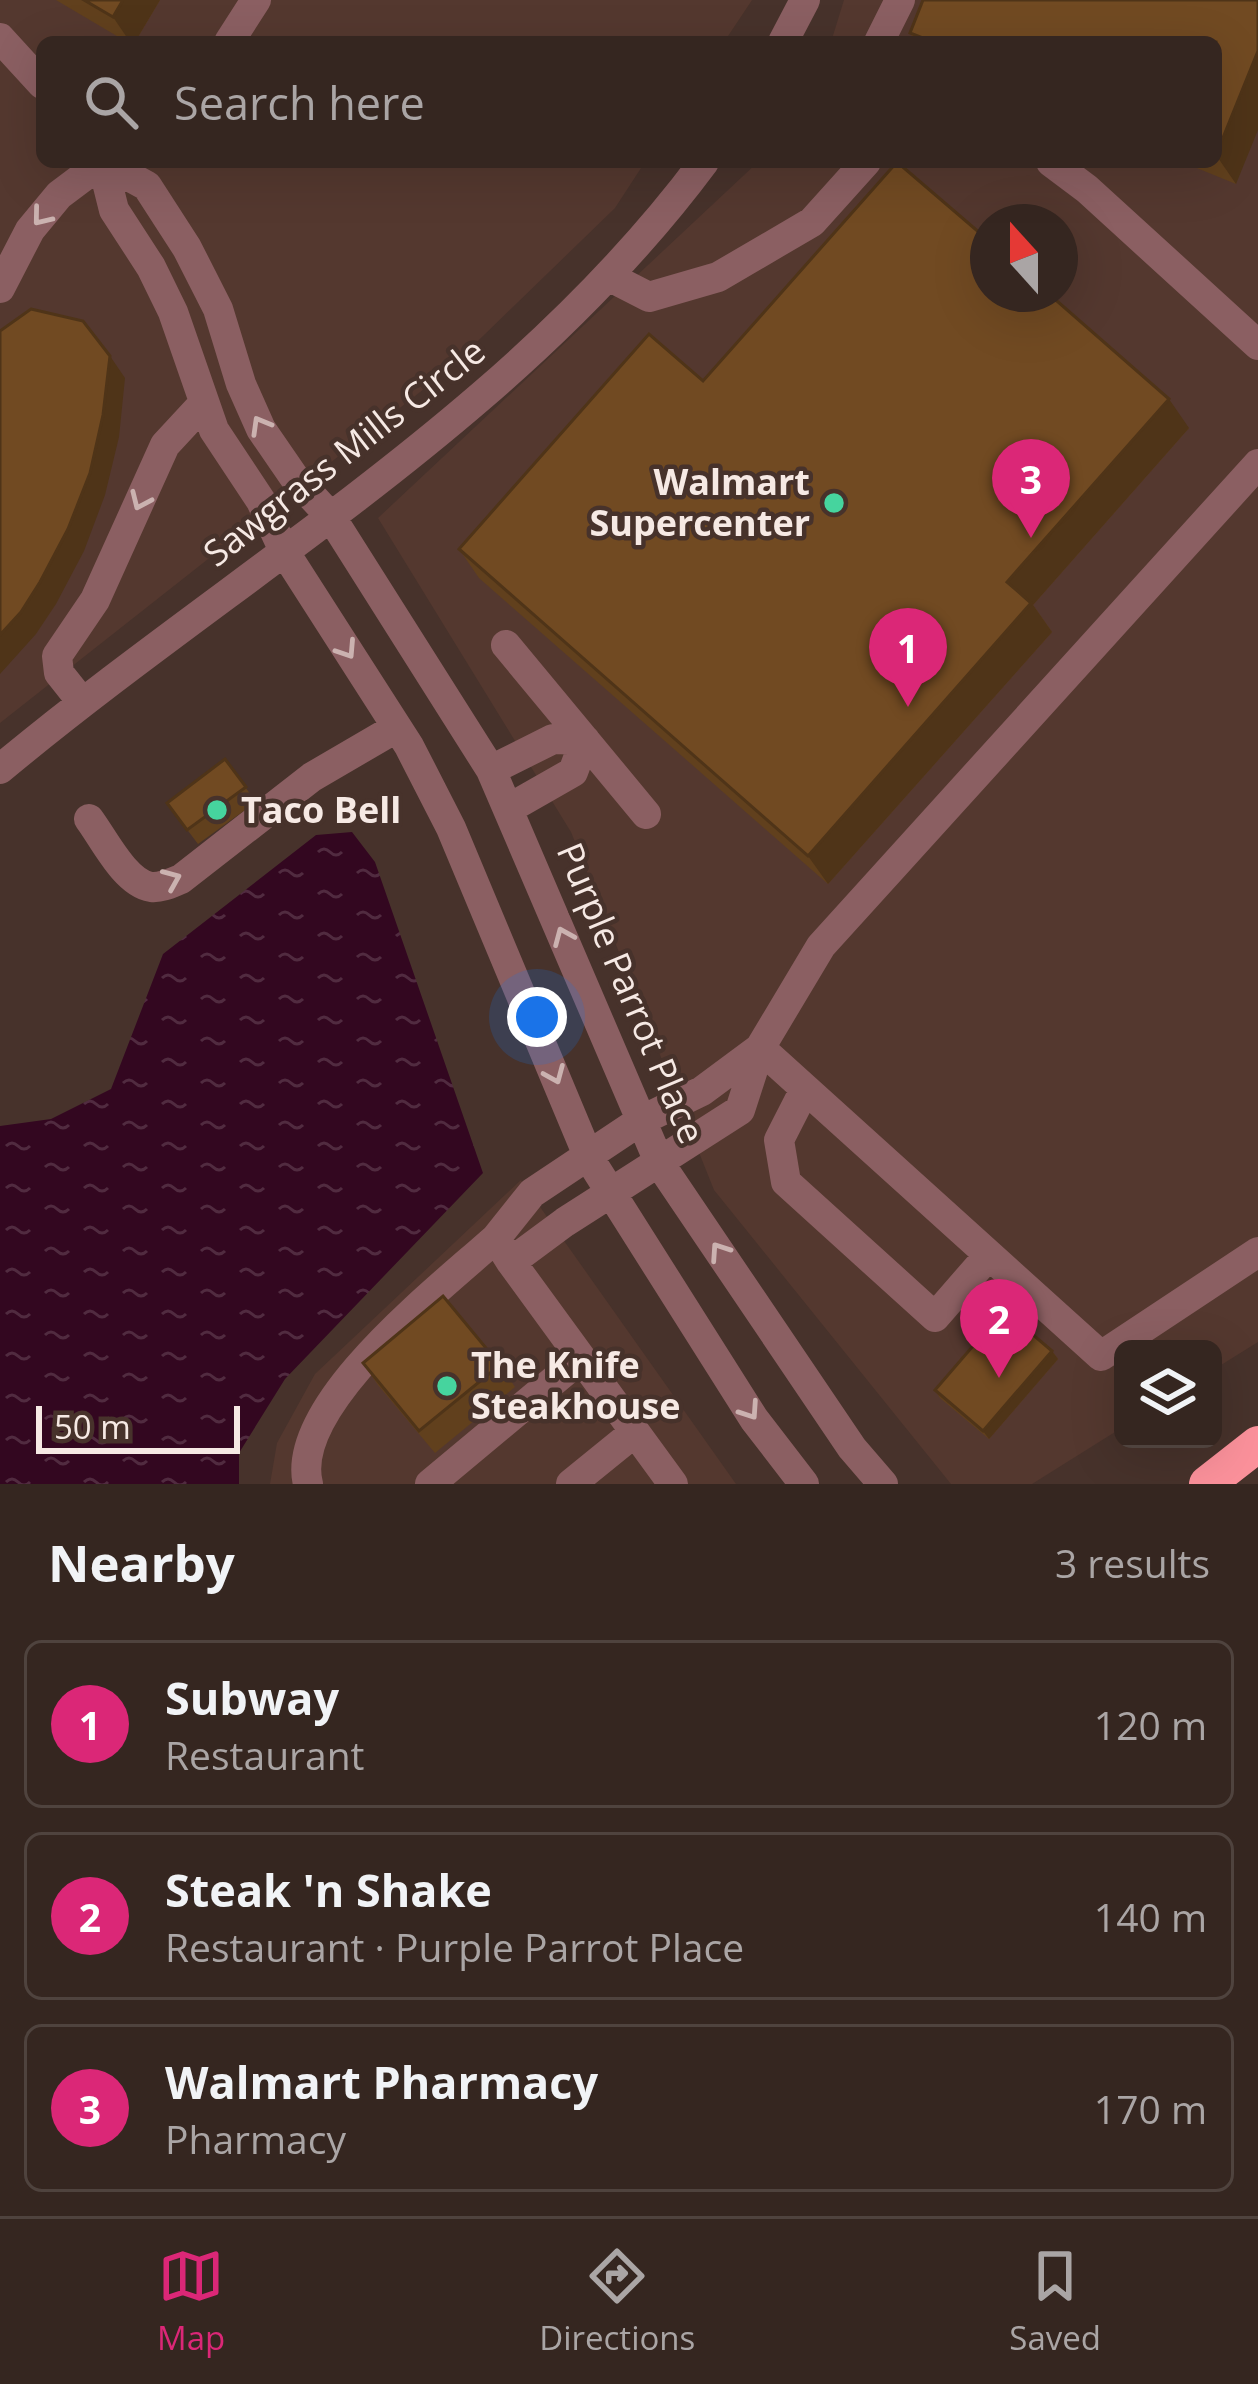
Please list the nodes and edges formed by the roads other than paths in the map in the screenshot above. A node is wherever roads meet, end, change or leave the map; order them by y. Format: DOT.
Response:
graph roads {
  1 [pos="256,0"];
  2 [pos="805,0"];
  3 [pos="900,0"];
  4 [pos="233,36"];
  5 [pos="798,36"];
  6 [pos="882,36"];
  7 [pos="0,38"];
  8 [pos="36,77"];
  9 [pos="95,168"];
  10 [pos="104,168"];
  11 [pos="114,168"];
  12 [pos="700,168"];
  13 [pos="861,168"];
  14 [pos="1059,168"];
  15 [pos="608,276"];
  16 [pos="0,288"];
  17 [pos="1258,344"];
  18 [pos="203,404"];
  19 [pos="1258,464"];
  20 [pos="331,517"];
  21 [pos="284,551"];
  22 [pos="506,645"];
  23 [pos="82,702"];
  24 [pos="396,728"];
  25 [pos="585,740"];
  26 [pos="0,769"];
  27 [pos="491,770"];
  28 [pos="510,808"];
  29 [pos="646,814"];
  30 [pos="89,819"];
  31 [pos="760,1048"];
  32 [pos="805,1089"];
  33 [pos="640,1121"];
  34 [pos="589,1157"];
  35 [pos="660,1164"];
  36 [pos="609,1193"];
  37 [pos="503,1250"];
  38 [pos="1258,1252"];
  39 [pos="989,1255"];
  40 [pos="581,1358"];
  41 [pos="635,1432"];
  42 [pos="1258,1444"];
  43 [pos="308,1484"];
  44 [pos="430,1484"];
  45 [pos="572,1484"];
  46 [pos="673,1484"];
  47 [pos="804,1484"];
  48 [pos="884,1484"];
  49 [pos="1207,1484"];
  1 -- 4 [label="street"];
  2 -- 5 [label="street"];
  3 -- 6 [label="street"];
  7 -- 8 [label="street"];
  9 -- 16 [label="street, one-way"];
  10 -- 18 [label="street"];
  20 -- 11 [label="street, Purple Parrot Place, one-way"];
  12 -- 15 [label="street, Sawgrass Mills Circle"];
  13 -- 15 [label="street"];
  14 -- 17 [label="street"];
  15 -- 20 [label="street, Sawgrass Mills Circle"];
  18 -- 21 [label="street"];
  18 -- 23 [label="street, one-way"];
  19 -- 31 [label="street"];
  20 -- 21 [label="street, Sawgrass Mills Circle"];
  20 -- 27 [label="street, Purple Parrot Place"];
  21 -- 23 [label="street, Sawgrass Mills Circle"];
  21 -- 24 [label="street, one-way"];
  22 -- 25 [label="street"];
  23 -- 26 [label="street, Sawgrass Mills Circle"];
  30 -- 24 [label="street, one-way"];
  24 -- 34 [label="street, one-way"];
  25 -- 27 [label="street"];
  25 -- 28 [label="street"];
  25 -- 29 [label="street"];
  27 -- 28 [label="street, Purple Parrot Place"];
  33 -- 28 [label="street, Purple Parrot Place, one-way"];
  31 -- 32 [label="street"];
  31 -- 33 [label="street"];
  31 -- 35 [label="street"];
  32 -- 39 [label="street"];
  32 -- 39 [label="street"];
  33 -- 34 [label="street"];
  33 -- 35 [label="street, Purple Parrot Place"];
  34 -- 36 [label="street"];
  34 -- 37 [label="street"];
  35 -- 36 [label="street"];
  48 -- 35 [label="street, Purple Parrot Place, one-way"];
  36 -- 37 [label="street"];
  36 -- 47 [label="street, one-way"];
  37 -- 40 [label="street"];
  37 -- 43 [label="street"];
  38 -- 39 [label="street"];
  40 -- 41 [label="street"];
  40 -- 44 [label="street"];
  41 -- 45 [label="street"];
  41 -- 46 [label="street"];
  42 -- 49 [label="highway"];
}
